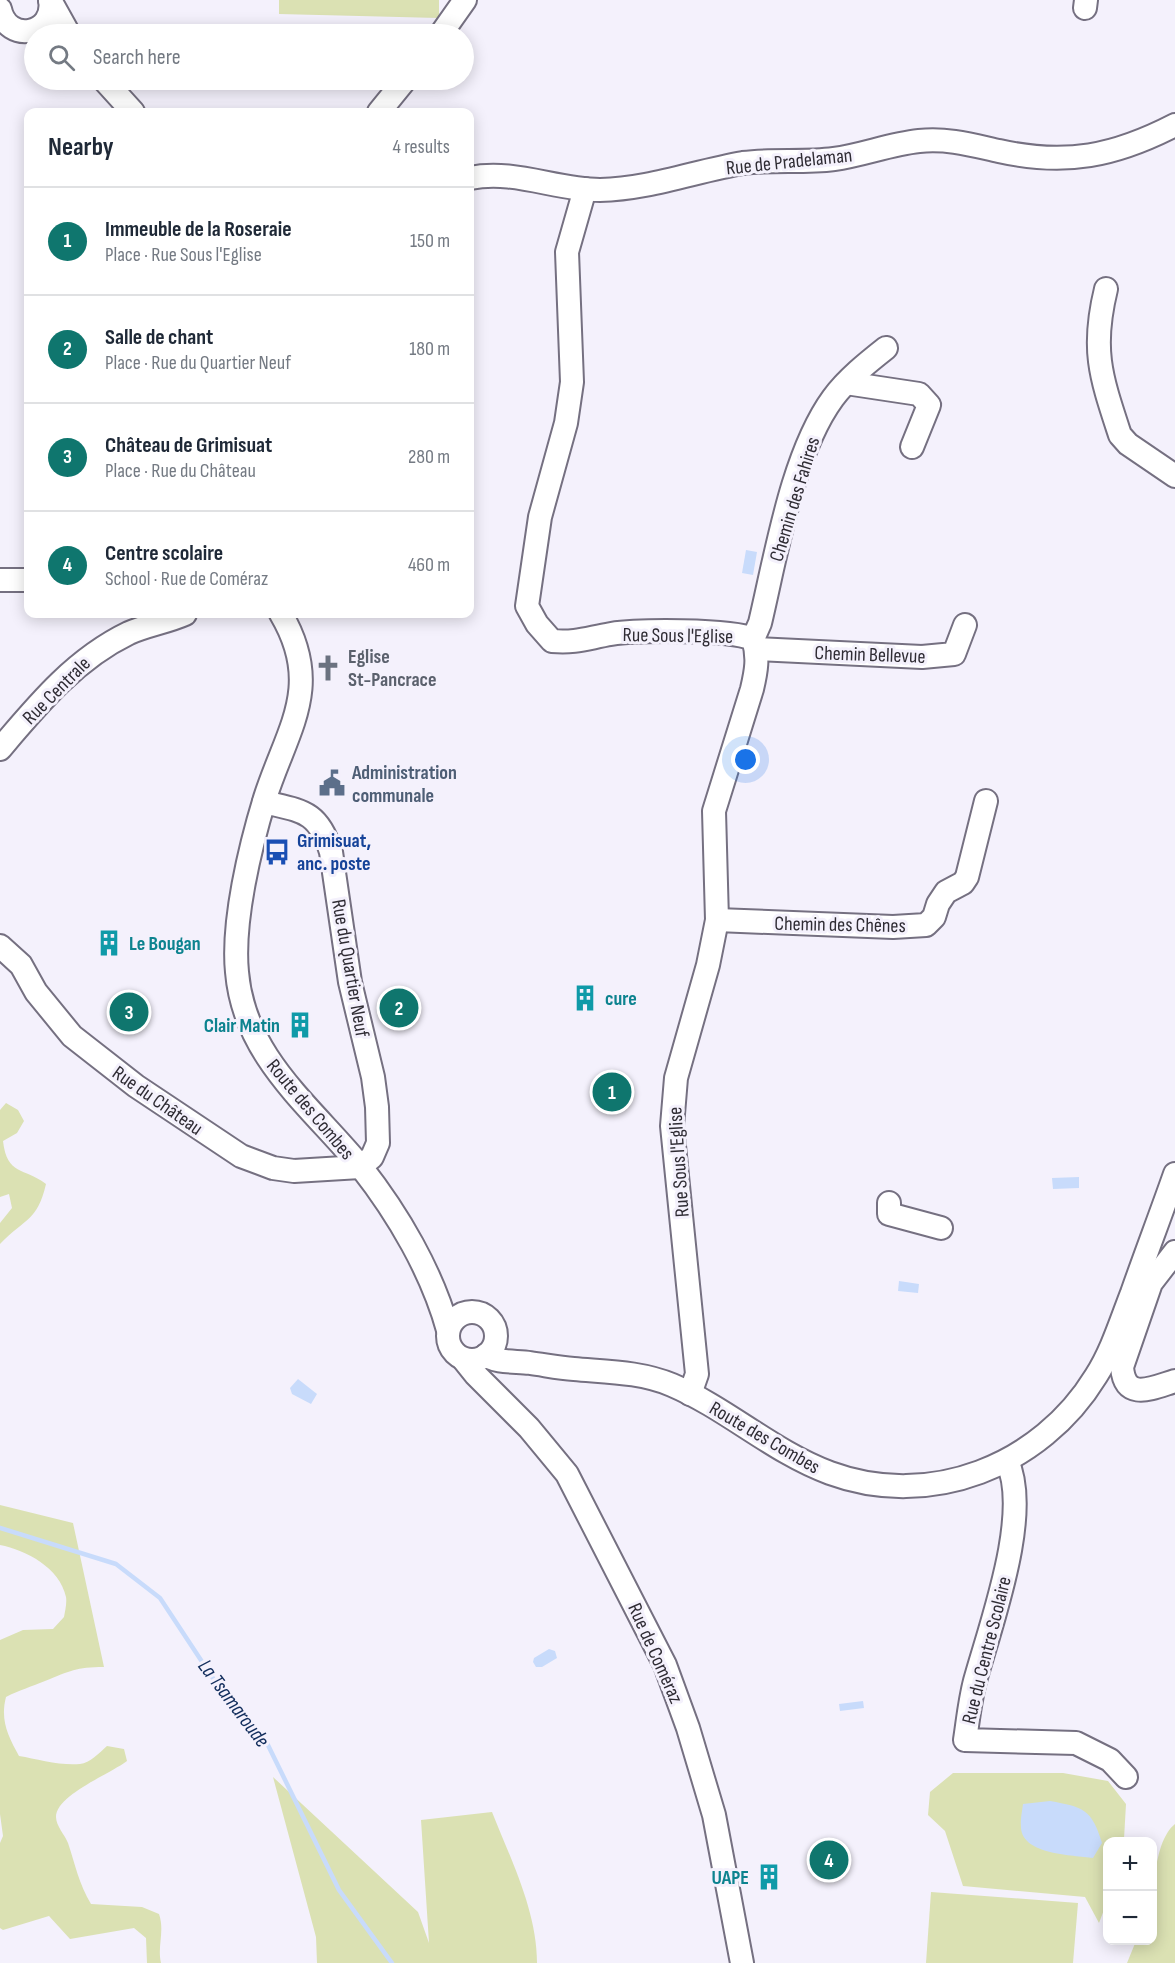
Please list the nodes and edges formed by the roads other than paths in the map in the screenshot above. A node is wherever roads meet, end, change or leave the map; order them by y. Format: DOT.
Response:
graph roads {
  1 [pos="50,0"];
  2 [pos="465,0"];
  3 [pos="0,9"];
  4 [pos="42,24"];
  5 [pos="63,24"];
  6 [pos="448,24"];
  7 [pos="24,30"];
  8 [pos="24,35"];
  9 [pos="0,44"];
  10 [pos="113,90"];
  11 [pos="397,90"];
  12 [pos="129,108"];
  13 [pos="382,108"];
  14 [pos="1175,125"];
  15 [pos="474,178"];
  16 [pos="585,189"];
  17 [pos="1106,289"];
  18 [pos="886,348"];
  19 [pos="846,383"];
  20 [pos="912,447"];
  21 [pos="1175,477"];
  22 [pos="0,580"];
  23 [pos="24,580"];
  24 [pos="173,618"];
  25 [pos="283,618"];
  26 [pos="965,626"];
  27 [pos="754,644"];
  28 [pos="0,749"];
  29 [pos="986,801"];
  30 [pos="264,802"];
  31 [pos="717,920"];
  32 [pos="0,946"];
  33 [pos="360,1167"];
  34 [pos="1175,1174"];
  35 [pos="1171,1197"];
  36 [pos="888,1203"];
  37 [pos="941,1228"];
  38 [pos="1175,1252"];
  39 [pos="429,1278"];
  40 [pos="474,1312"];
  41 [pos="493,1326"];
  42 [pos="448,1330"];
  43 [pos="479,1357"];
  44 [pos="542,1364"];
  45 [pos="1175,1381"];
  46 [pos="690,1394"];
  47 [pos="1008,1461"];
  48 [pos="1126,1777"];
  49 [pos="742,1963"];
  1 -- 4 [label="street"];
  1 -- 5 [label="street"];
  2 -- 6 [label="street"];
  3 -- 7 [label="street"];
  8 -- 9 [label="street"];
  10 -- 12 [label="street"];
  11 -- 13 [label="street"];
  14 -- 16 [label="street, Rue de Pradelaman"];
  15 -- 16 [label="street, Rue de Pradelaman"];
  16 -- 27 [label="street, Rue Sous l'Eglise"];
  17 -- 21 [label="street"];
  18 -- 19 [label="street, Chemin des Fahires"];
  19 -- 20 [label="street"];
  19 -- 27 [label="street, Chemin des Fahires"];
  22 -- 23 [label="street"];
  24 -- 28 [label="street, Rue Centrale"];
  25 -- 30 [label="street, Route des Combes"];
  26 -- 27 [label="street, Chemin Bellevue"];
  27 -- 31 [label="street, Rue Sous l'Eglise"];
  29 -- 31 [label="street, Chemin des Chênes"];
  30 -- 33 [label="street, Route des Combes"];
  30 -- 33 [label="street, Rue du Quartier Neuf"];
  31 -- 46 [label="street, Rue Sous l'Eglise"];
  32 -- 33 [label="street, Rue du Château"];
  33 -- 39 [label="street, Route des Combes"];
  34 -- 35 [label="street, Route des Combes"];
  35 -- 47 [label="street, Route des Combes"];
  36 -- 37 [label="street"];
  38 -- 45 [label="street"];
  39 -- 40 [label="street, Route des Combes"];
  39 -- 42 [label="street, Route des Combes"];
  40 -- 41 [label="street, Route des Combes"];
  40 -- 42 [label="street"];
  41 -- 43 [label="street"];
  41 -- 44 [label="street, Route des Combes"];
  42 -- 43 [label="street, Route des Combes"];
  43 -- 44 [label="street, Route des Combes"];
  43 -- 49 [label="street, Rue de Coméraz"];
  44 -- 46 [label="street, Route des Combes"];
  46 -- 47 [label="street, Route des Combes"];
  47 -- 48 [label="street, Rue du Centre Scolaire"];
}
